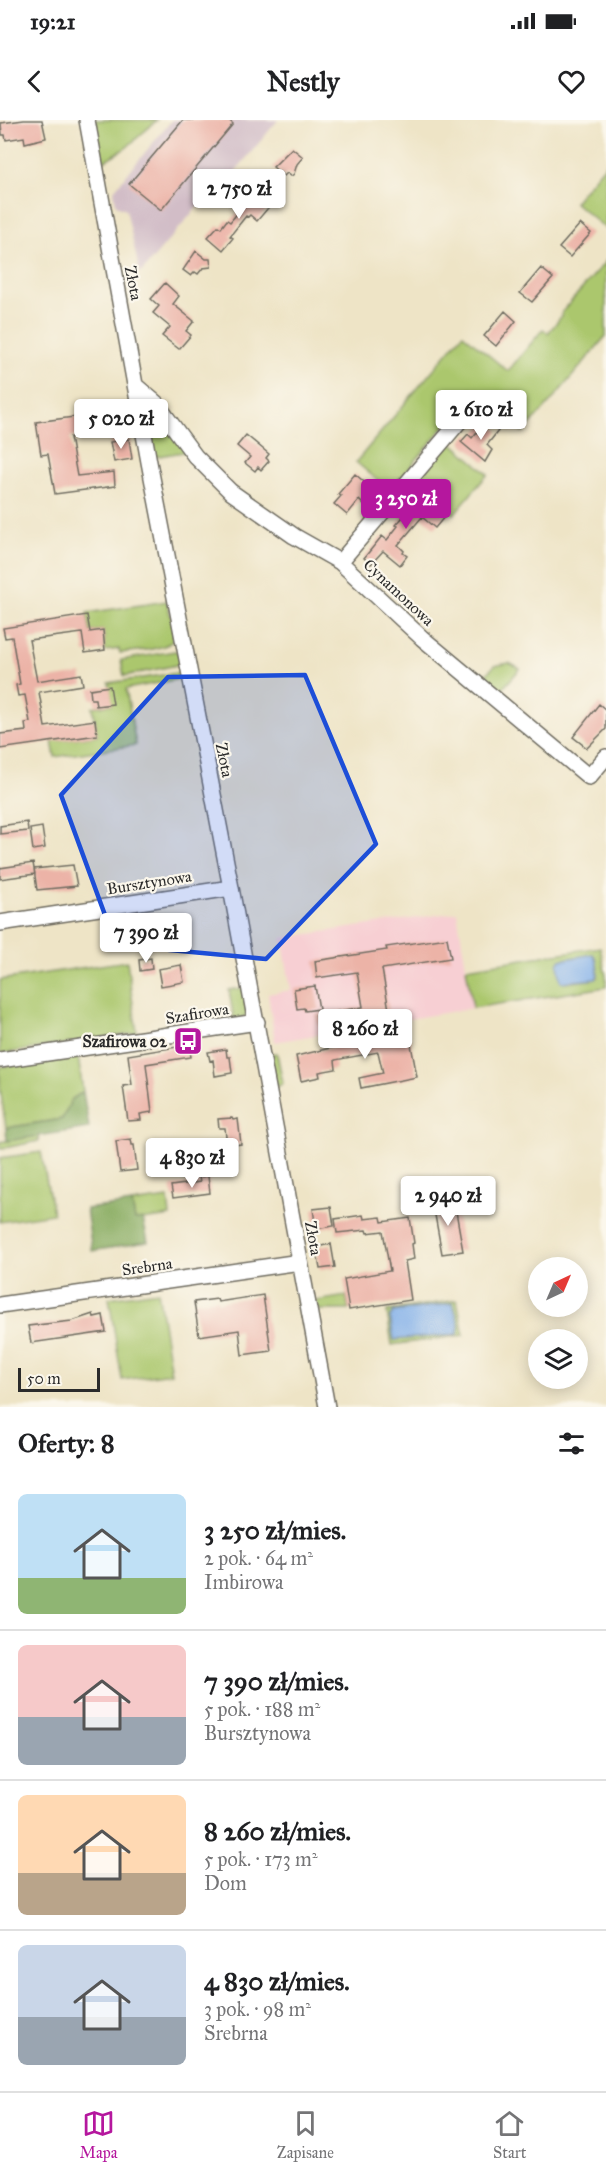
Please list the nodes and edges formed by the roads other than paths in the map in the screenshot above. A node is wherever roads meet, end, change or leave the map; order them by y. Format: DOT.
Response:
graph roads {
  1 [pos="87,120"];
  2 [pos="135,386"];
  3 [pos="475,403"];
  4 [pos="340,562"];
  5 [pos="606,757"];
  6 [pos="231,888"];
  7 [pos="0,923"];
  8 [pos="256,1022"];
  9 [pos="0,1060"];
  10 [pos="300,1262"];
  11 [pos="0,1305"];
  12 [pos="327,1407"];
  1 -- 2 [label="street, Złota"];
  2 -- 4 [label="street, Cynamonowa"];
  2 -- 6 [label="street, Złota"];
  3 -- 4 [label="street"];
  4 -- 5 [label="street, Cynamonowa"];
  6 -- 7 [label="street, Bursztynowa"];
  6 -- 8 [label="street, Złota"];
  8 -- 9 [label="street, Szafirowa"];
  8 -- 10 [label="street, Złota"];
  10 -- 11 [label="street, Srebrna"];
  10 -- 12 [label="street, Złota"];
}
